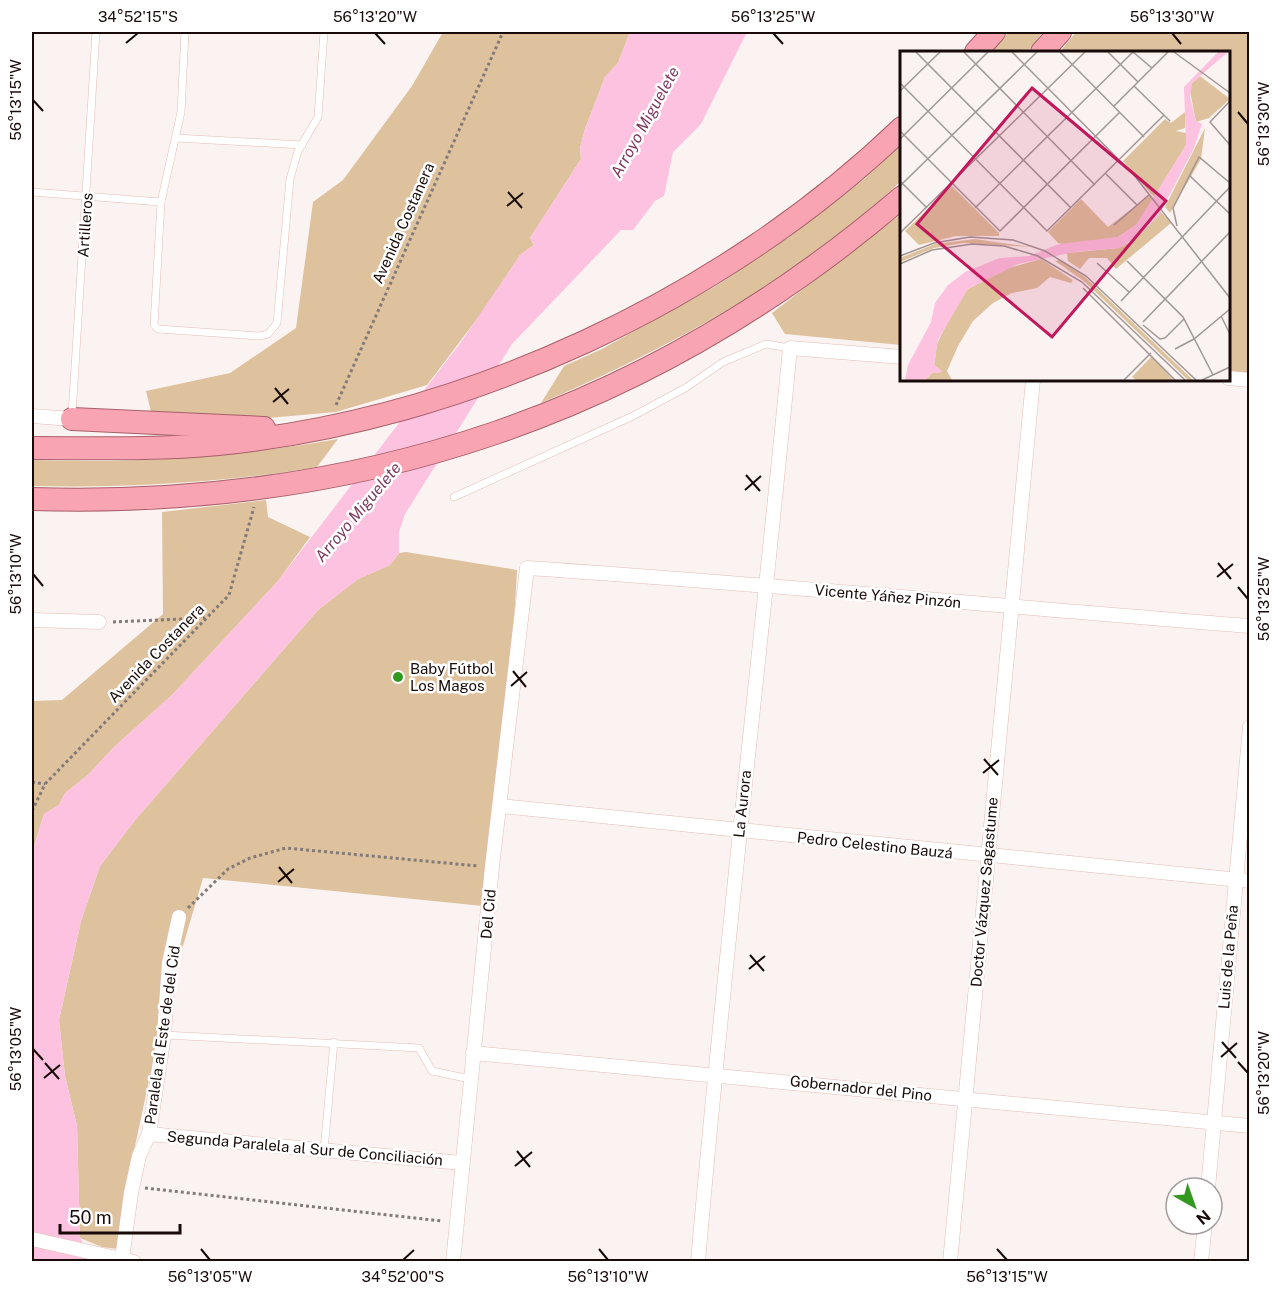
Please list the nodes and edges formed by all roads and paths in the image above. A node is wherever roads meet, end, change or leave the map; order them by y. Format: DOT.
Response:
graph roads {
  1 [pos="96,32"];
  2 [pos="185,32"];
  3 [pos="324,32"];
  4 [pos="503,32"];
  5 [pos="994,32"];
  6 [pos="1060,32"];
  7 [pos="977,51"];
  8 [pos="1043,51"];
  9 [pos="900,130"];
  10 [pos="176,138"];
  11 [pos="302,145"];
  12 [pos="32,192"];
  13 [pos="88,195"];
  14 [pos="900,199"];
  15 [pos="161,202"];
  16 [pos="790,348"];
  17 [pos="900,357"];
  18 [pos="1230,378"];
  19 [pos="1250,380"];
  20 [pos="1033,381"];
  21 [pos="32,416"];
  22 [pos="72,419"];
  23 [pos="327,426"];
  24 [pos="293,432"];
  25 [pos="32,448"];
  26 [pos="258,490"];
  27 [pos="454,497"];
  28 [pos="32,499"];
  29 [pos="527,568"];
  30 [pos="767,584"];
  31 [pos="1012,608"];
  32 [pos="206,618"];
  33 [pos="32,620"];
  34 [pos="99,622"];
  35 [pos="1250,626"];
  36 [pos="1250,726"];
  37 [pos="32,782"];
  38 [pos="45,784"];
  39 [pos="500,806"];
  40 [pos="32,811"];
  41 [pos="739,831"];
  42 [pos="988,856"];
  43 [pos="492,867"];
  44 [pos="1234,879"];
  45 [pos="1250,881"];
  46 [pos="179,917"];
  47 [pos="164,1035"];
  48 [pos="334,1042"];
  49 [pos="473,1053"];
  50 [pos="714,1073"];
  51 [pos="470,1079"];
  52 [pos="965,1098"];
  53 [pos="1214,1123"];
  54 [pos="1250,1126"];
  55 [pos="148,1134"];
  56 [pos="324,1150"];
  57 [pos="462,1163"];
  58 [pos="1209,1176"];
  59 [pos="133,1186"];
  60 [pos="456,1223"];
  61 [pos="1204,1236"];
  62 [pos="32,1239"];
  63 [pos="128,1260"];
  64 [pos="453,1262"];
  65 [pos="698,1262"];
  66 [pos="950,1262"];
  67 [pos="1201,1262"];
  1 -- 13 [label="lane, Artilleros"];
  2 -- 10 [label="lane"];
  3 -- 11 [label="lane"];
  4 -- 23 [label="path, Avenida Costanera"];
  5 -- 7 [label="highway"];
  6 -- 8 [label="highway"];
  9 -- 23 [label="highway"];
  10 -- 11 [label="lane"];
  10 -- 15 [label="lane"];
  11 -- 15 [label="lane"];
  12 -- 13 [label="lane"];
  13 -- 15 [label="lane"];
  13 -- 22 [label="lane, Artilleros"];
  14 -- 26 [label="highway"];
  16 -- 17 [label="street"];
  16 -- 27 [label="lane"];
  16 -- 30 [label="street, La Aurora"];
  18 -- 19 [label="street"];
  20 -- 31 [label="street, Doctor Vázquez Sagastume"];
  21 -- 22 [label="street"];
  22 -- 24 [label="highway"];
  23 -- 24 [label="highway"];
  24 -- 25 [label="highway"];
  26 -- 28 [label="highway"];
  26 -- 32 [label="path, Avenida Costanera"];
  29 -- 30 [label="street, Vicente Yáñez Pinzón"];
  29 -- 39 [label="street, Del Cid"];
  30 -- 31 [label="street, Vicente Yáñez Pinzón"];
  30 -- 41 [label="street, La Aurora"];
  31 -- 35 [label="street, Vicente Yáñez Pinzón"];
  31 -- 42 [label="street, Doctor Vázquez Sagastume"];
  32 -- 34 [label="path"];
  32 -- 38 [label="path, Avenida Costanera"];
  33 -- 34 [label="street"];
  36 -- 44 [label="street, Luis de la Peña"];
  37 -- 38 [label="path"];
  38 -- 40 [label="path, Avenida Costanera"];
  39 -- 41 [label="street, Pedro Celestino Bauzá"];
  39 -- 43 [label="street, Del Cid"];
  41 -- 42 [label="street, Pedro Celestino Bauzá"];
  41 -- 50 [label="street, La Aurora"];
  42 -- 44 [label="street, Pedro Celestino Bauzá"];
  42 -- 52 [label="street, Doctor Vázquez Sagastume"];
  43 -- 46 [label="path"];
  43 -- 49 [label="street, Del Cid"];
  44 -- 45 [label="street, Pedro Celestino Bauzá"];
  44 -- 53 [label="street, Luis de la Peña"];
  46 -- 47 [label="street, Paralela al Este de del Cid"];
  47 -- 48 [label="lane"];
  47 -- 55 [label="street, Paralela al Este de del Cid"];
  48 -- 51 [label="lane"];
  48 -- 56 [label="lane"];
  49 -- 50 [label="street, Gobernador del Pino"];
  49 -- 51 [label="street, Del Cid"];
  50 -- 52 [label="street, Gobernador del Pino"];
  50 -- 65 [label="street, La Aurora"];
  51 -- 57 [label="street, Del Cid"];
  52 -- 53 [label="street, Gobernador del Pino"];
  52 -- 66 [label="street, Doctor Vázquez Sagastume"];
  53 -- 54 [label="street, Gobernador del Pino"];
  53 -- 58 [label="street, Luis de la Peña"];
  55 -- 56 [label="street, Segunda Paralela al Sur de Conciliación"];
  55 -- 59 [label="street, Paralela al Este de del Cid"];
  56 -- 57 [label="street, Segunda Paralela al Sur de Conciliación"];
  57 -- 60 [label="street, Del Cid"];
  59 -- 60 [label="path"];
  59 -- 63 [label="street, Paralela al Este de del Cid"];
  60 -- 64 [label="street, Del Cid"];
  61 -- 67 [label="street"];
  62 -- 63 [label="street"];
}
